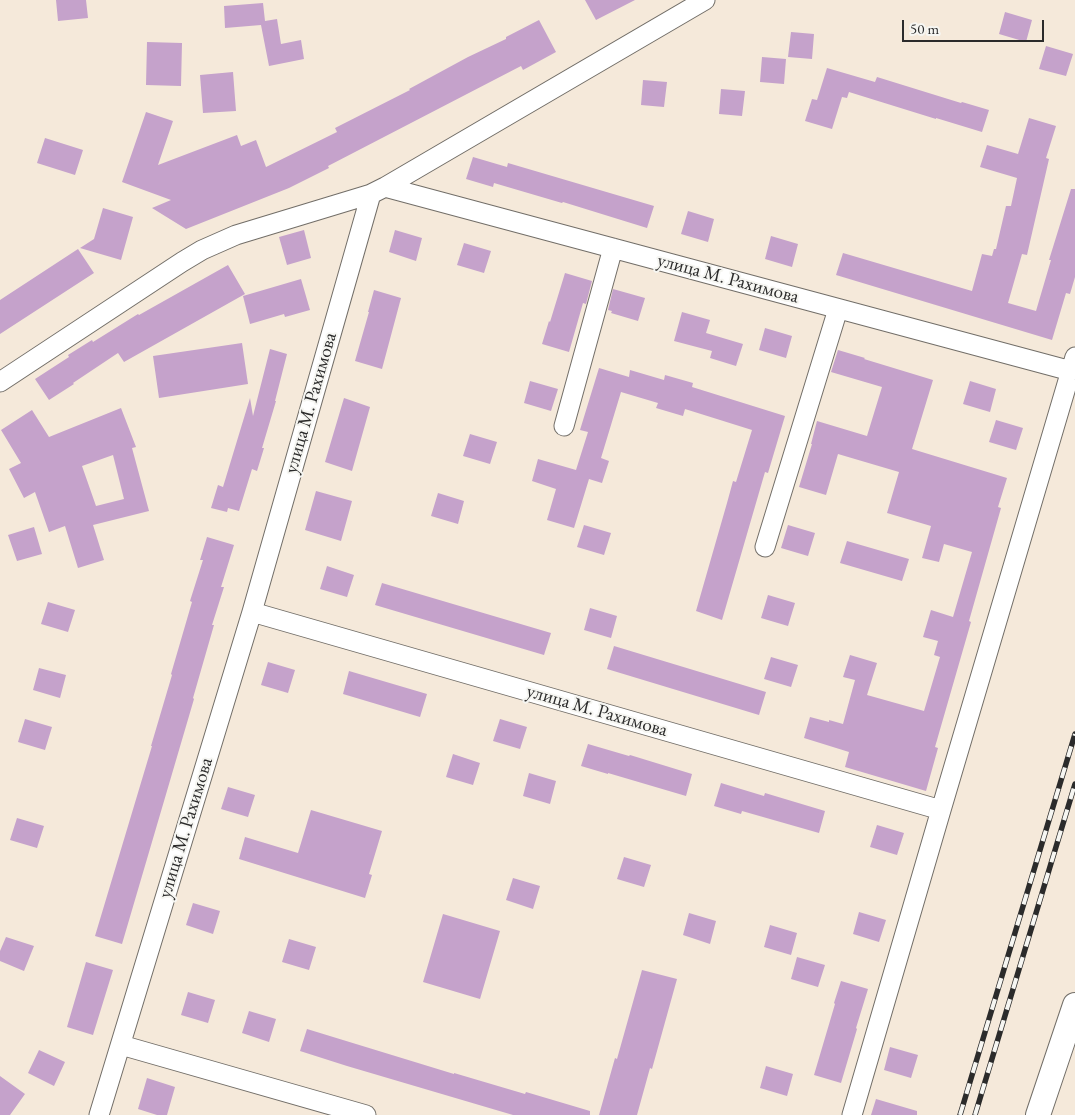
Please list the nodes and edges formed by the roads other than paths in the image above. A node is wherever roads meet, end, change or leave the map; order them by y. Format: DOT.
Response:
graph roads {
  1 [pos="704,0"];
  2 [pos="378,190"];
  3 [pos="613,248"];
  4 [pos="838,309"];
  5 [pos="1073,364"];
  6 [pos="0,382"];
  7 [pos="564,426"];
  8 [pos="765,547"];
  9 [pos="252,612"];
  10 [pos="941,810"];
  11 [pos="1075,1005"];
  12 [pos="121,1045"];
  13 [pos="99,1115"];
  14 [pos="366,1115"];
  15 [pos="852,1115"];
  16 [pos="1038,1115"];
  1 -- 2 [label="street"];
  2 -- 3 [label="street, улица М. Рахимова"];
  2 -- 6 [label="street"];
  2 -- 9 [label="street, улица М. Рахимова"];
  3 -- 4 [label="street, улица М. Рахимова"];
  3 -- 7 [label="street"];
  4 -- 5 [label="street, улица М. Рахимова"];
  4 -- 8 [label="street"];
  5 -- 10 [label="street"];
  9 -- 10 [label="street, улица М. Рахимова"];
  9 -- 12 [label="street, улица М. Рахимова"];
  10 -- 15 [label="street"];
  11 -- 16 [label="main road"];
  12 -- 13 [label="street, улица М. Рахимова"];
  12 -- 14 [label="street"];
}
